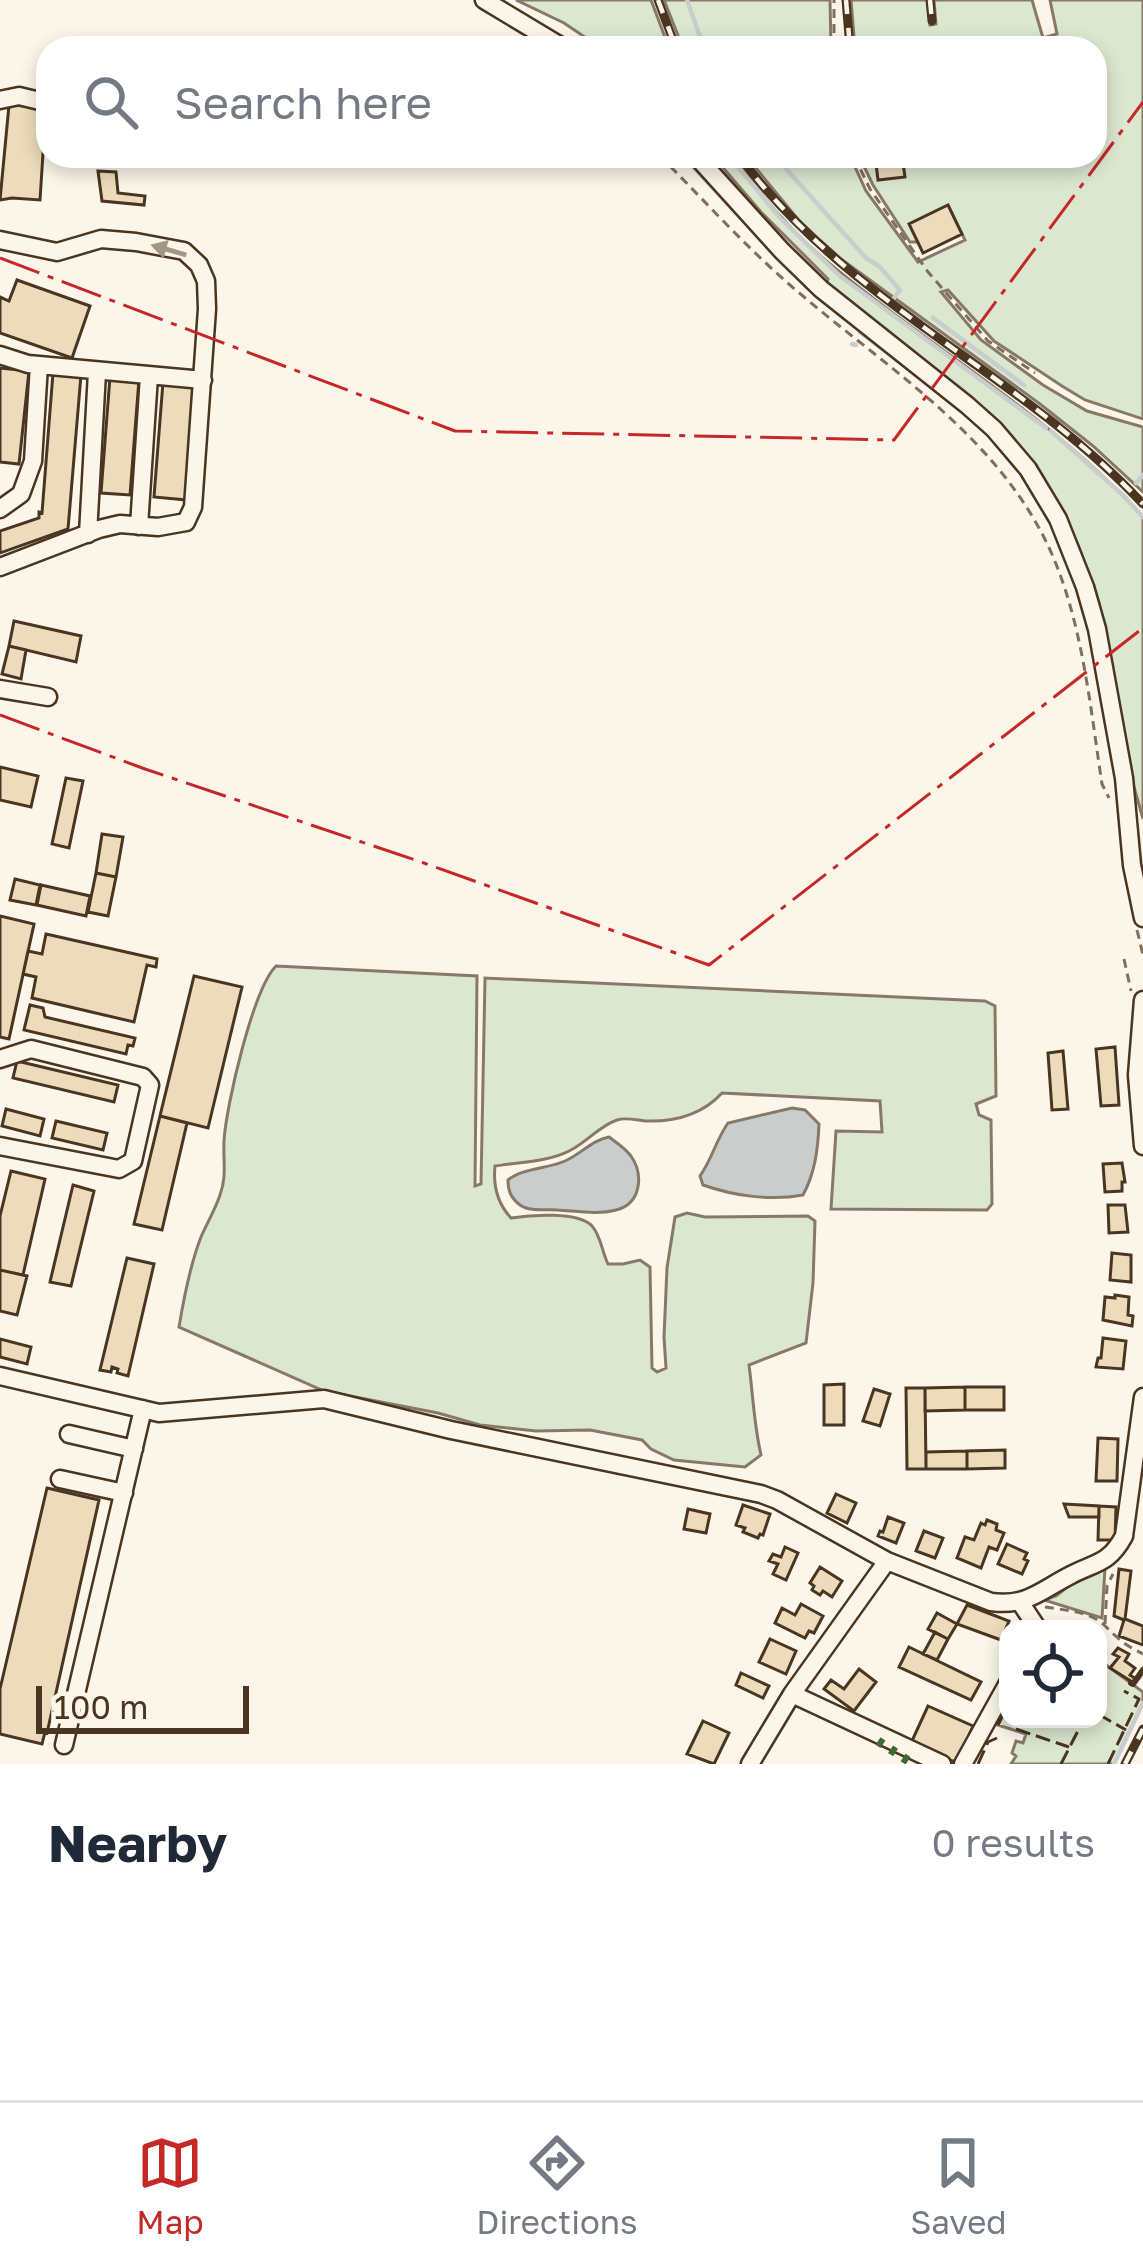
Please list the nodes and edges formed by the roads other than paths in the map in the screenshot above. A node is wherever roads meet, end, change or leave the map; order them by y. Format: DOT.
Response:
graph roads {
  1 [pos="484,0"];
  2 [pos="545,36"];
  3 [pos="0,100"];
  4 [pos="36,100"];
  5 [pos="708,168"];
  6 [pos="0,240"];
  7 [pos="0,355"];
  8 [pos="39,365"];
  9 [pos="97,372"];
  10 [pos="149,376"];
  11 [pos="203,380"];
  12 [pos="0,509"];
  13 [pos="139,526"];
  14 [pos="88,534"];
  15 [pos="0,567"];
  16 [pos="0,689"];
  17 [pos="48,697"];
  18 [pos="1129,813"];
  19 [pos="1143,838"];
  20 [pos="1143,917"];
  21 [pos="1143,1000"];
  22 [pos="0,1060"];
  23 [pos="0,1145"];
  24 [pos="1143,1146"];
  25 [pos="0,1376"];
  26 [pos="1143,1397"];
  27 [pos="143,1409"];
  28 [pos="69,1434"];
  29 [pos="134,1449"];
  30 [pos="60,1479"];
  31 [pos="124,1492"];
  32 [pos="887,1561"];
  33 [pos="1020,1602"];
  34 [pos="1032,1620"];
  35 [pos="792,1694"];
  36 [pos="999,1700"];
  37 [pos="64,1745"];
  38 [pos="749,1764"];
  39 [pos="942,1764"];
  40 [pos="964,1764"];
  1 -- 2 [label="street"];
  3 -- 4 [label="street"];
  5 -- 18 [label="street"];
  11 -- 6 [label="street, one-way"];
  7 -- 8 [label="street"];
  8 -- 9 [label="street"];
  8 -- 12 [label="street"];
  9 -- 10 [label="street"];
  9 -- 14 [label="street"];
  10 -- 11 [label="street"];
  10 -- 13 [label="street"];
  11 -- 13 [label="street"];
  13 -- 14 [label="street"];
  14 -- 15 [label="street"];
  16 -- 17 [label="street"];
  18 -- 19 [label="street"];
  18 -- 20 [label="street"];
  21 -- 24 [label="street"];
  22 -- 23 [label="street"];
  25 -- 27 [label="street"];
  26 -- 33 [label="street"];
  27 -- 29 [label="street"];
  27 -- 32 [label="street"];
  28 -- 29 [label="street"];
  29 -- 31 [label="street"];
  30 -- 31 [label="street"];
  31 -- 37 [label="street"];
  32 -- 33 [label="street"];
  32 -- 35 [label="street"];
  33 -- 34 [label="street"];
  35 -- 38 [label="street"];
  35 -- 39 [label="street"];
  36 -- 40 [label="street"];
}
